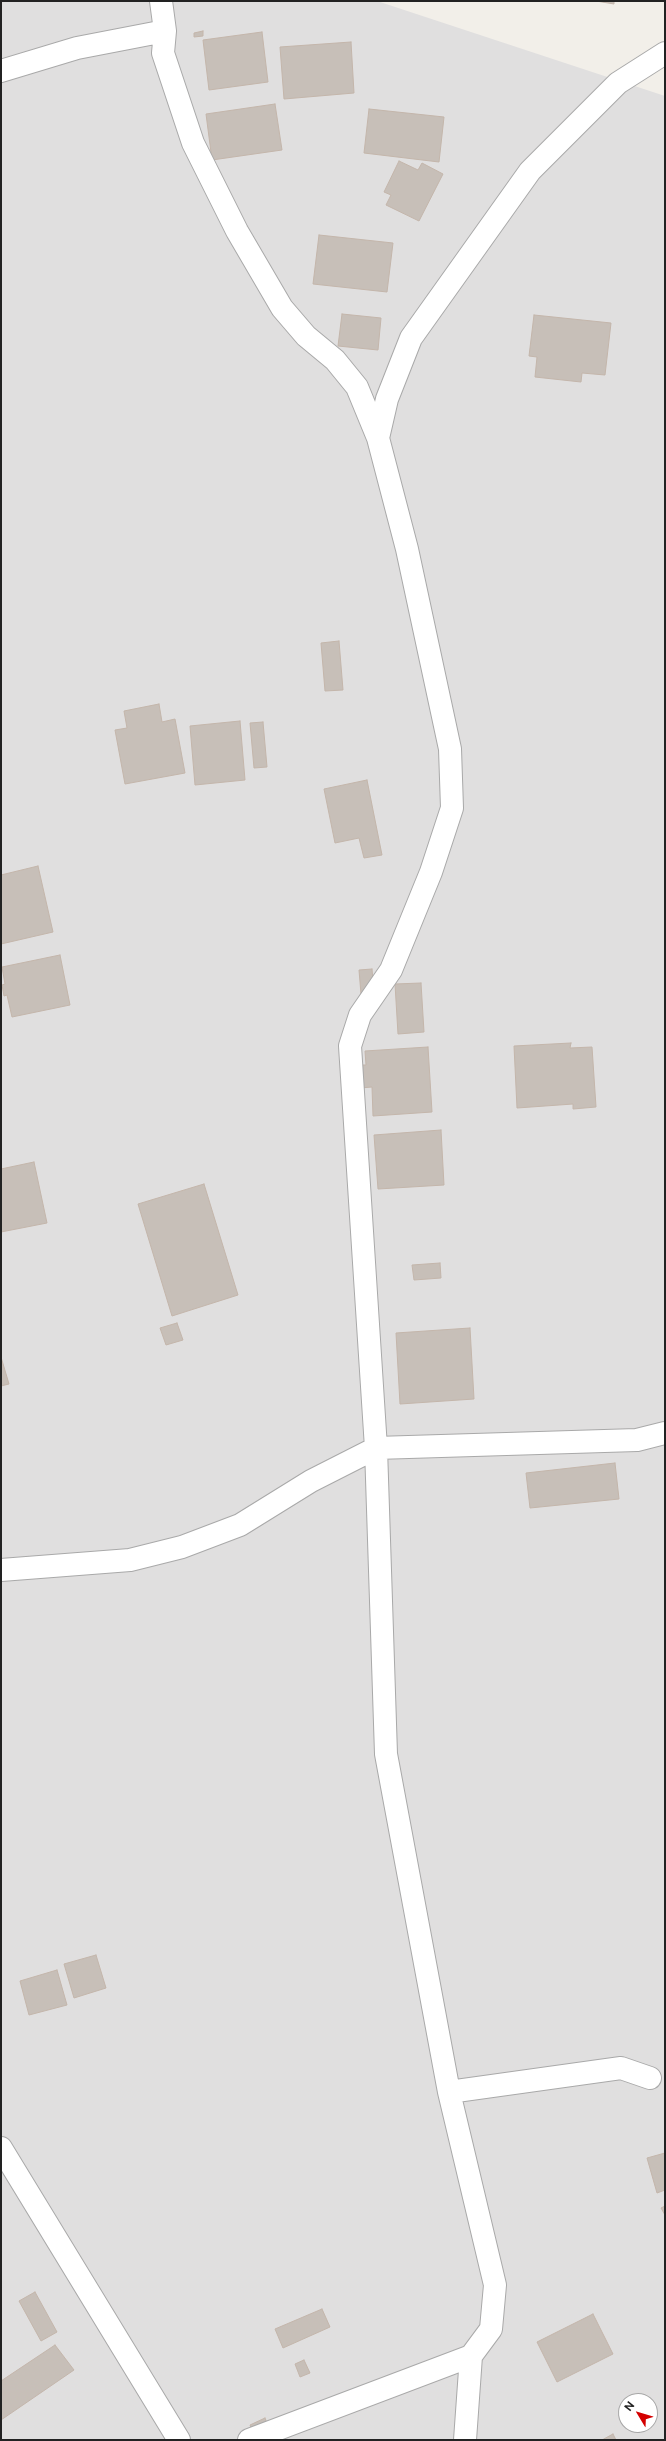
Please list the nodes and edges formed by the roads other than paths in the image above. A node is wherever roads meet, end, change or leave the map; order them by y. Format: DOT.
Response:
graph roads {
  1 [pos="161,1"];
  2 [pos="165,31"];
  3 [pos="665,53"];
  4 [pos="1,71"];
  5 [pos="378,438"];
  6 [pos="665,1432"];
  7 [pos="376,1448"];
  8 [pos="1,1570"];
  9 [pos="650,2078"];
  10 [pos="449,2092"];
  11 [pos="1,2148"];
  12 [pos="471,2356"];
  13 [pos="179,2440"];
  14 [pos="249,2440"];
  15 [pos="465,2440"];
  1 -- 2 [label="street"];
  2 -- 4 [label="street"];
  2 -- 5 [label="street"];
  3 -- 5 [label="street"];
  5 -- 7 [label="street"];
  6 -- 7 [label="street"];
  7 -- 8 [label="street"];
  7 -- 10 [label="street"];
  9 -- 10 [label="street"];
  10 -- 12 [label="street"];
  11 -- 13 [label="street"];
  12 -- 14 [label="street"];
  12 -- 15 [label="street"];
}
